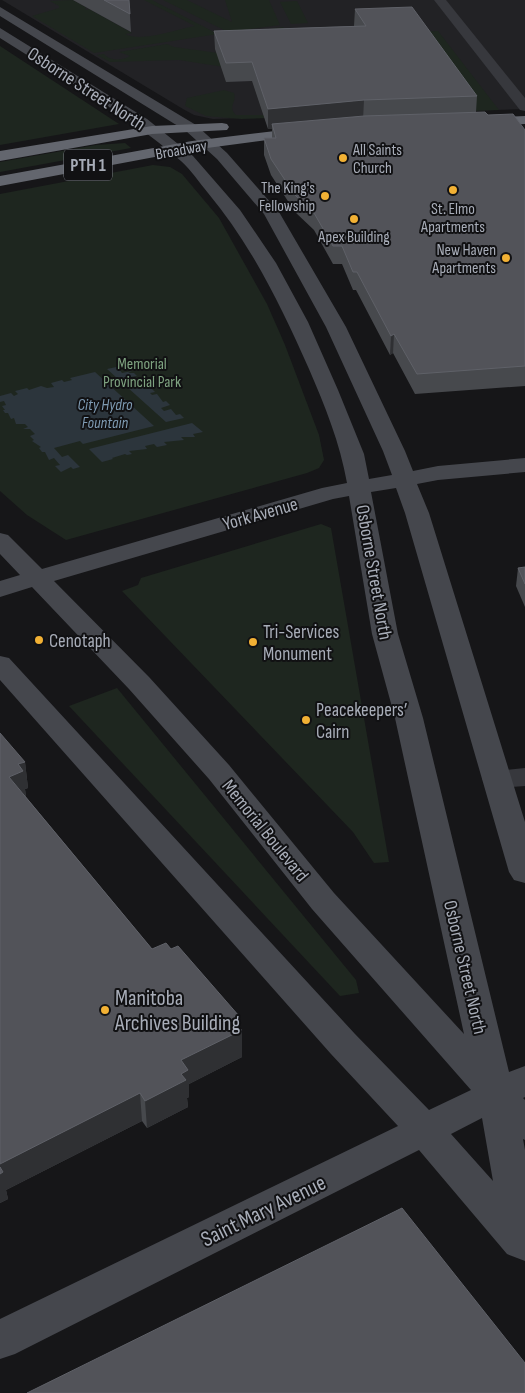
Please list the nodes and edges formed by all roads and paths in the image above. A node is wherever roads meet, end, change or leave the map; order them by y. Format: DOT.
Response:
graph roads {
  1 [pos="440,0"];
  2 [pos="0,11"];
  3 [pos="0,32"];
  4 [pos="525,107"];
  5 [pos="525,120"];
  6 [pos="468,122"];
  7 [pos="191,128"];
  8 [pos="152,130"];
  9 [pos="210,144"];
  10 [pos="176,150"];
  11 [pos="0,156"];
  12 [pos="0,181"];
  13 [pos="525,465"];
  14 [pos="404,478"];
  15 [pos="360,486"];
  16 [pos="0,540"];
  17 [pos="38,578"];
  18 [pos="0,589"];
  19 [pos="0,664"];
  20 [pos="511,778"];
  21 [pos="525,872"];
  22 [pos="510,1087"];
  23 [pos="525,1126"];
  24 [pos="424,1130"];
  25 [pos="524,1245"];
  26 [pos="0,1340"];
  1 -- 4 [label="street"];
  2 -- 7 [label="main road, Osborne Street North"];
  3 -- 8 [label="main road, Osborne Street North"];
  5 -- 6 [label="highway"];
  7 -- 8 [label="highway, Broadway / PTH 1"];
  7 -- 9 [label="main road, Osborne Street North"];
  7 -- 9 [label="highway, Broadway / PTH 1"];
  8 -- 10 [label="main road, Osborne Street North"];
  8 -- 11 [label="highway, Broadway / PTH 1"];
  9 -- 10 [label="highway, Broadway / PTH 1"];
  9 -- 14 [label="main road, Osborne Street North"];
  10 -- 12 [label="highway, Broadway / PTH 1"];
  10 -- 15 [label="main road, Osborne Street North"];
  13 -- 14 [label="main road, York Avenue"];
  14 -- 15 [label="main road, York Avenue"];
  14 -- 20 [label="main road, Osborne Street North"];
  15 -- 17 [label="main road, York Avenue"];
  15 -- 22 [label="main road, Osborne Street North"];
  16 -- 17 [label="main road, Memorial Boulevard"];
  17 -- 18 [label="main road, York Avenue"];
  17 -- 22 [label="main road, Memorial Boulevard"];
  19 -- 24 [label="main road"];
  20 -- 21 [label="main road, Osborne Street North"];
  22 -- 23 [label="main road, Memorial Boulevard"];
  22 -- 24 [label="main road, Saint Mary Avenue"];
  22 -- 25 [label="main road, Osborne Street North"];
  24 -- 25 [label="main road"];
  24 -- 26 [label="main road, Saint Mary Avenue"];
}
